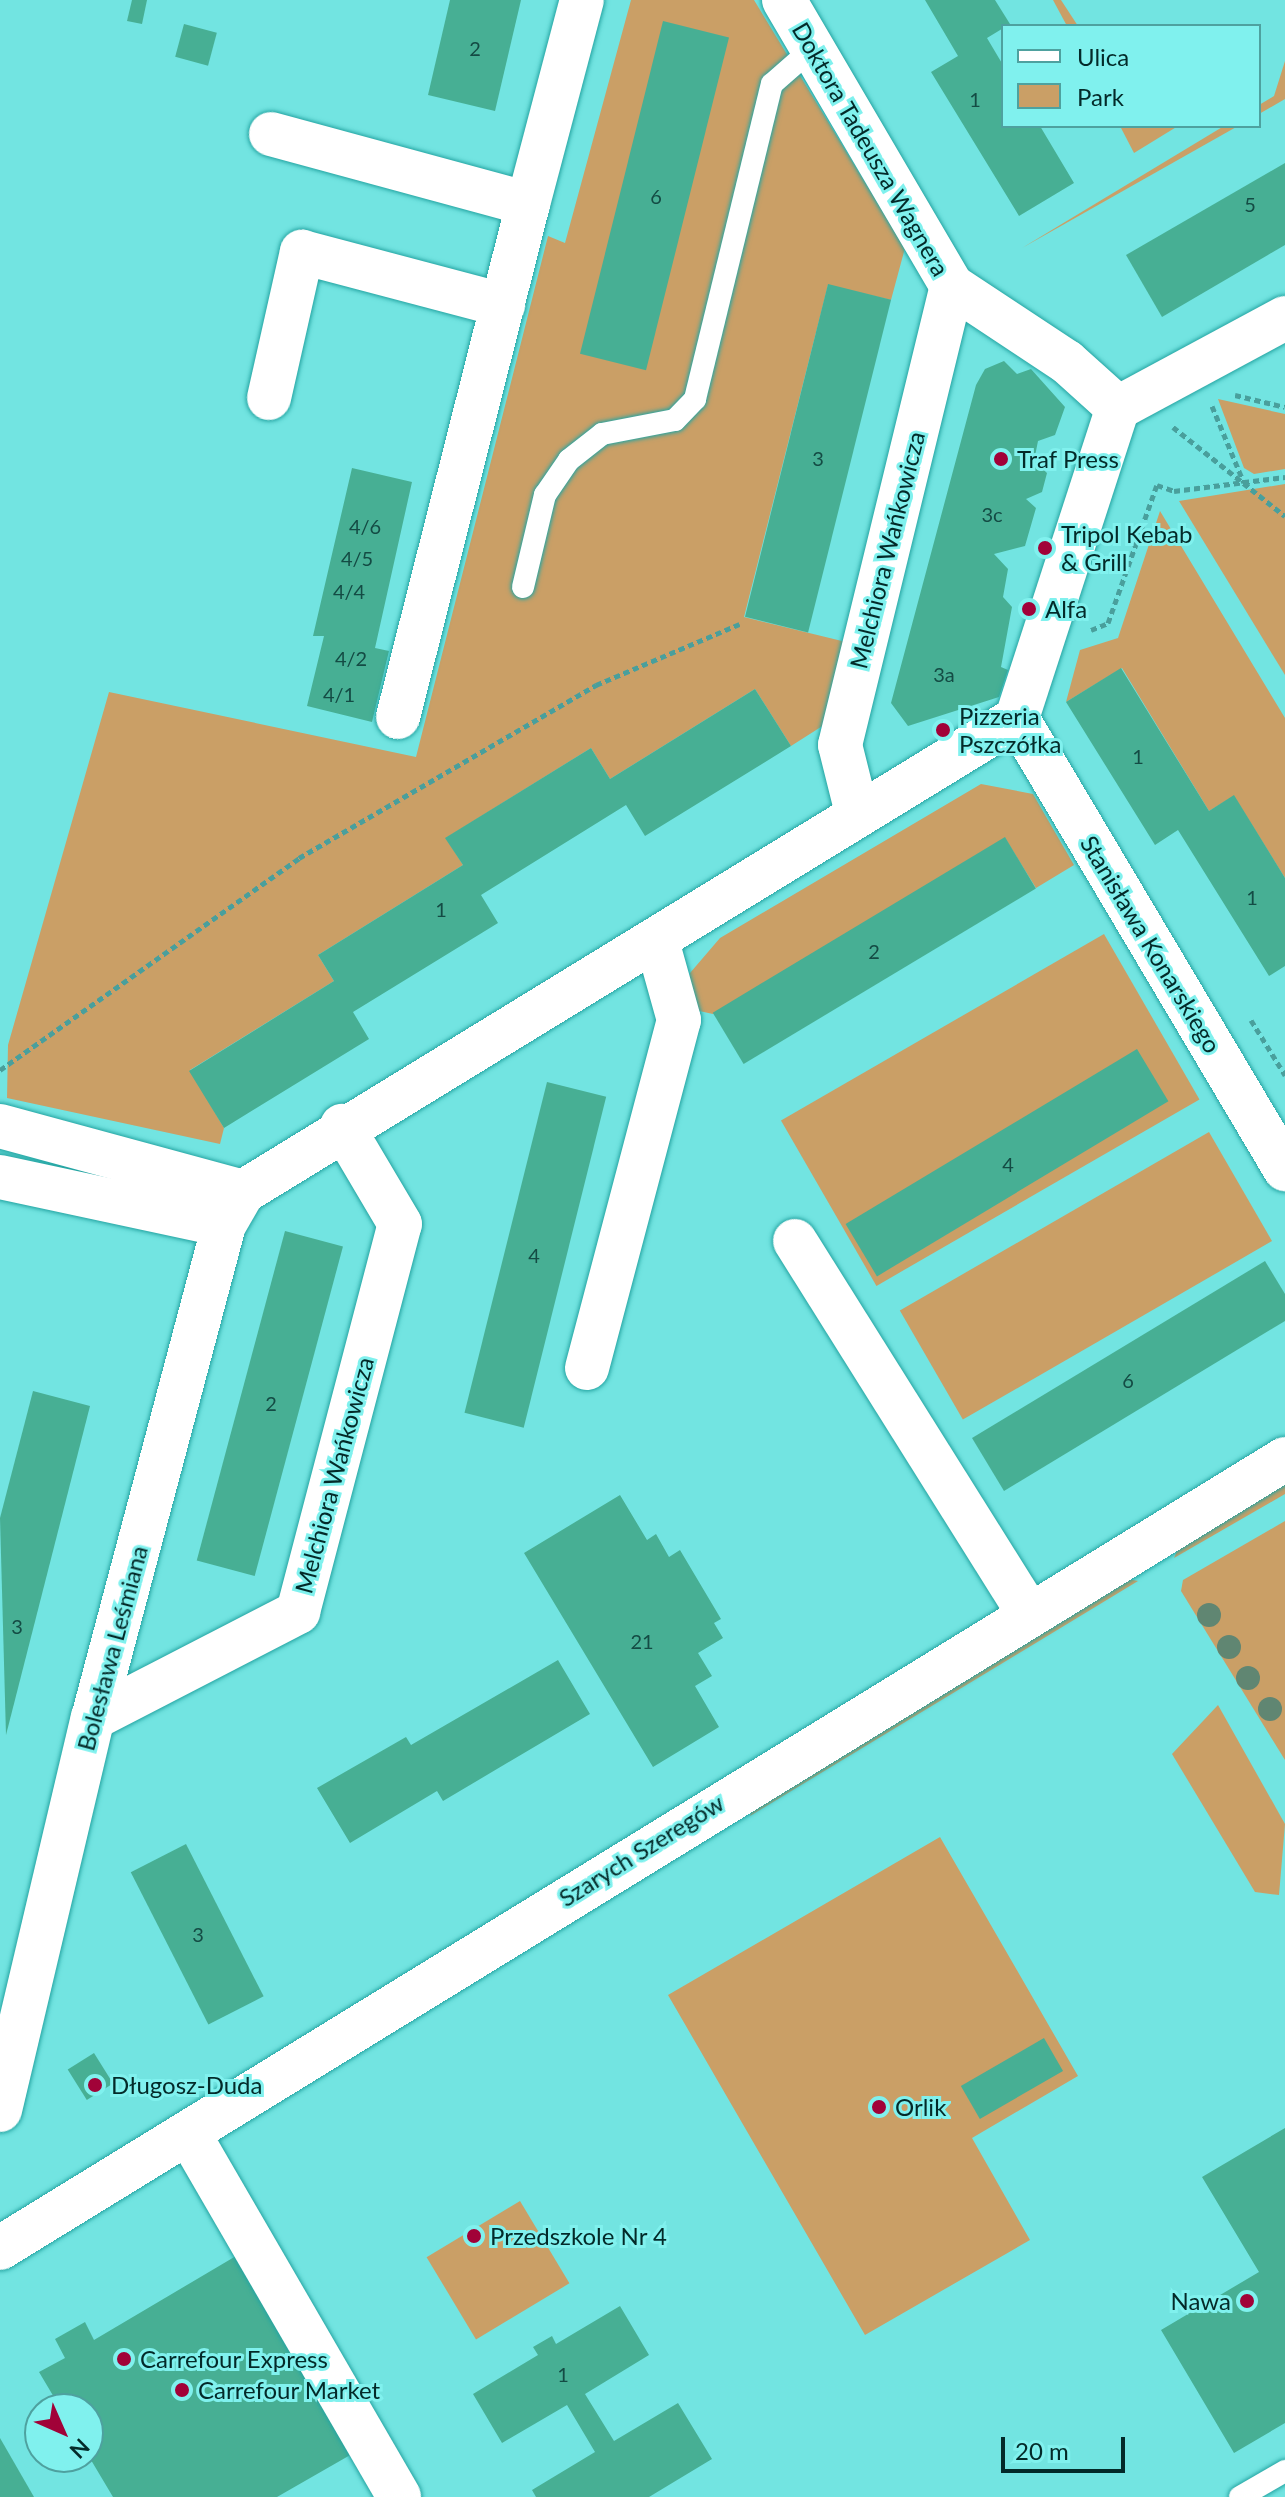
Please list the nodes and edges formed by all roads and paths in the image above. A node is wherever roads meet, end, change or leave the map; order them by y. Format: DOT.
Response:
graph roads {
  1 [pos="582,0"];
  2 [pos="784,0"];
  3 [pos="813,48"];
  4 [pos="271,134"];
  5 [pos="528,204"];
  6 [pos="952,286"];
  7 [pos="503,305"];
  8 [pos="1285,318"];
  9 [pos="1209,391"];
  10 [pos="1220,393"];
  11 [pos="269,398"];
  12 [pos="1285,407"];
  13 [pos="1118,408"];
  14 [pos="1164,420"];
  15 [pos="1285,477"];
  16 [pos="1244,483"];
  17 [pos="1285,516"];
  18 [pos="523,587"];
  19 [pos="740,624"];
  20 [pos="1082,633"];
  21 [pos="398,717"];
  22 [pos="1017,718"];
  23 [pos="857,813"];
  24 [pos="657,941"];
  25 [pos="1245,1011"];
  26 [pos="0,1070"];
  27 [pos="1285,1075"];
  28 [pos="0,1126"];
  29 [pos="342,1126"];
  30 [pos="1285,1169"];
  31 [pos="0,1177"];
  32 [pos="233,1209"];
  33 [pos="795,1241"];
  34 [pos="587,1368"];
  35 [pos="1285,1459"];
  36 [pos="1028,1612"];
  37 [pos="93,1718"];
  38 [pos="0,2110"];
  39 [pos="190,2136"];
  40 [pos="0,2248"];
  41 [pos="1285,2471"];
  42 [pos="399,2497"];
  43 [pos="1240,2497"];
  1 -- 5 [label="street"];
  2 -- 3 [label="street, Doktora Tadeusza Wagnera"];
  3 -- 6 [label="street, Doktora Tadeusza Wagnera"];
  3 -- 18 [label="lane"];
  4 -- 5 [label="street"];
  5 -- 7 [label="street"];
  6 -- 13 [label="street, Doktora Tadeusza Wagnera"];
  6 -- 23 [label="street, Melchiora Wańkowicza"];
  7 -- 11 [label="street"];
  7 -- 21 [label="street"];
  8 -- 13 [label="street"];
  9 -- 16 [label="path"];
  10 -- 12 [label="path"];
  13 -- 22 [label="street"];
  14 -- 16 [label="path"];
  15 -- 16 [label="path"];
  16 -- 17 [label="path"];
  16 -- 20 [label="path"];
  19 -- 26 [label="path"];
  22 -- 23 [label="street"];
  22 -- 30 [label="street, Stanisława Konarskiego"];
  23 -- 24 [label="street"];
  24 -- 29 [label="street"];
  24 -- 34 [label="street"];
  25 -- 27 [label="path"];
  28 -- 32 [label="street"];
  29 -- 32 [label="street"];
  29 -- 37 [label="street, Melchiora Wańkowicza"];
  31 -- 32 [label="street"];
  32 -- 37 [label="street, Bolesława Leśmiana"];
  33 -- 36 [label="street"];
  35 -- 36 [label="street, Szarych Szeregów"];
  36 -- 39 [label="street, Szarych Szeregów"];
  37 -- 38 [label="street, Bolesława Leśmiana"];
  39 -- 40 [label="street, Szarych Szeregów"];
  39 -- 42 [label="street"];
  41 -- 43 [label="lane"];
}
